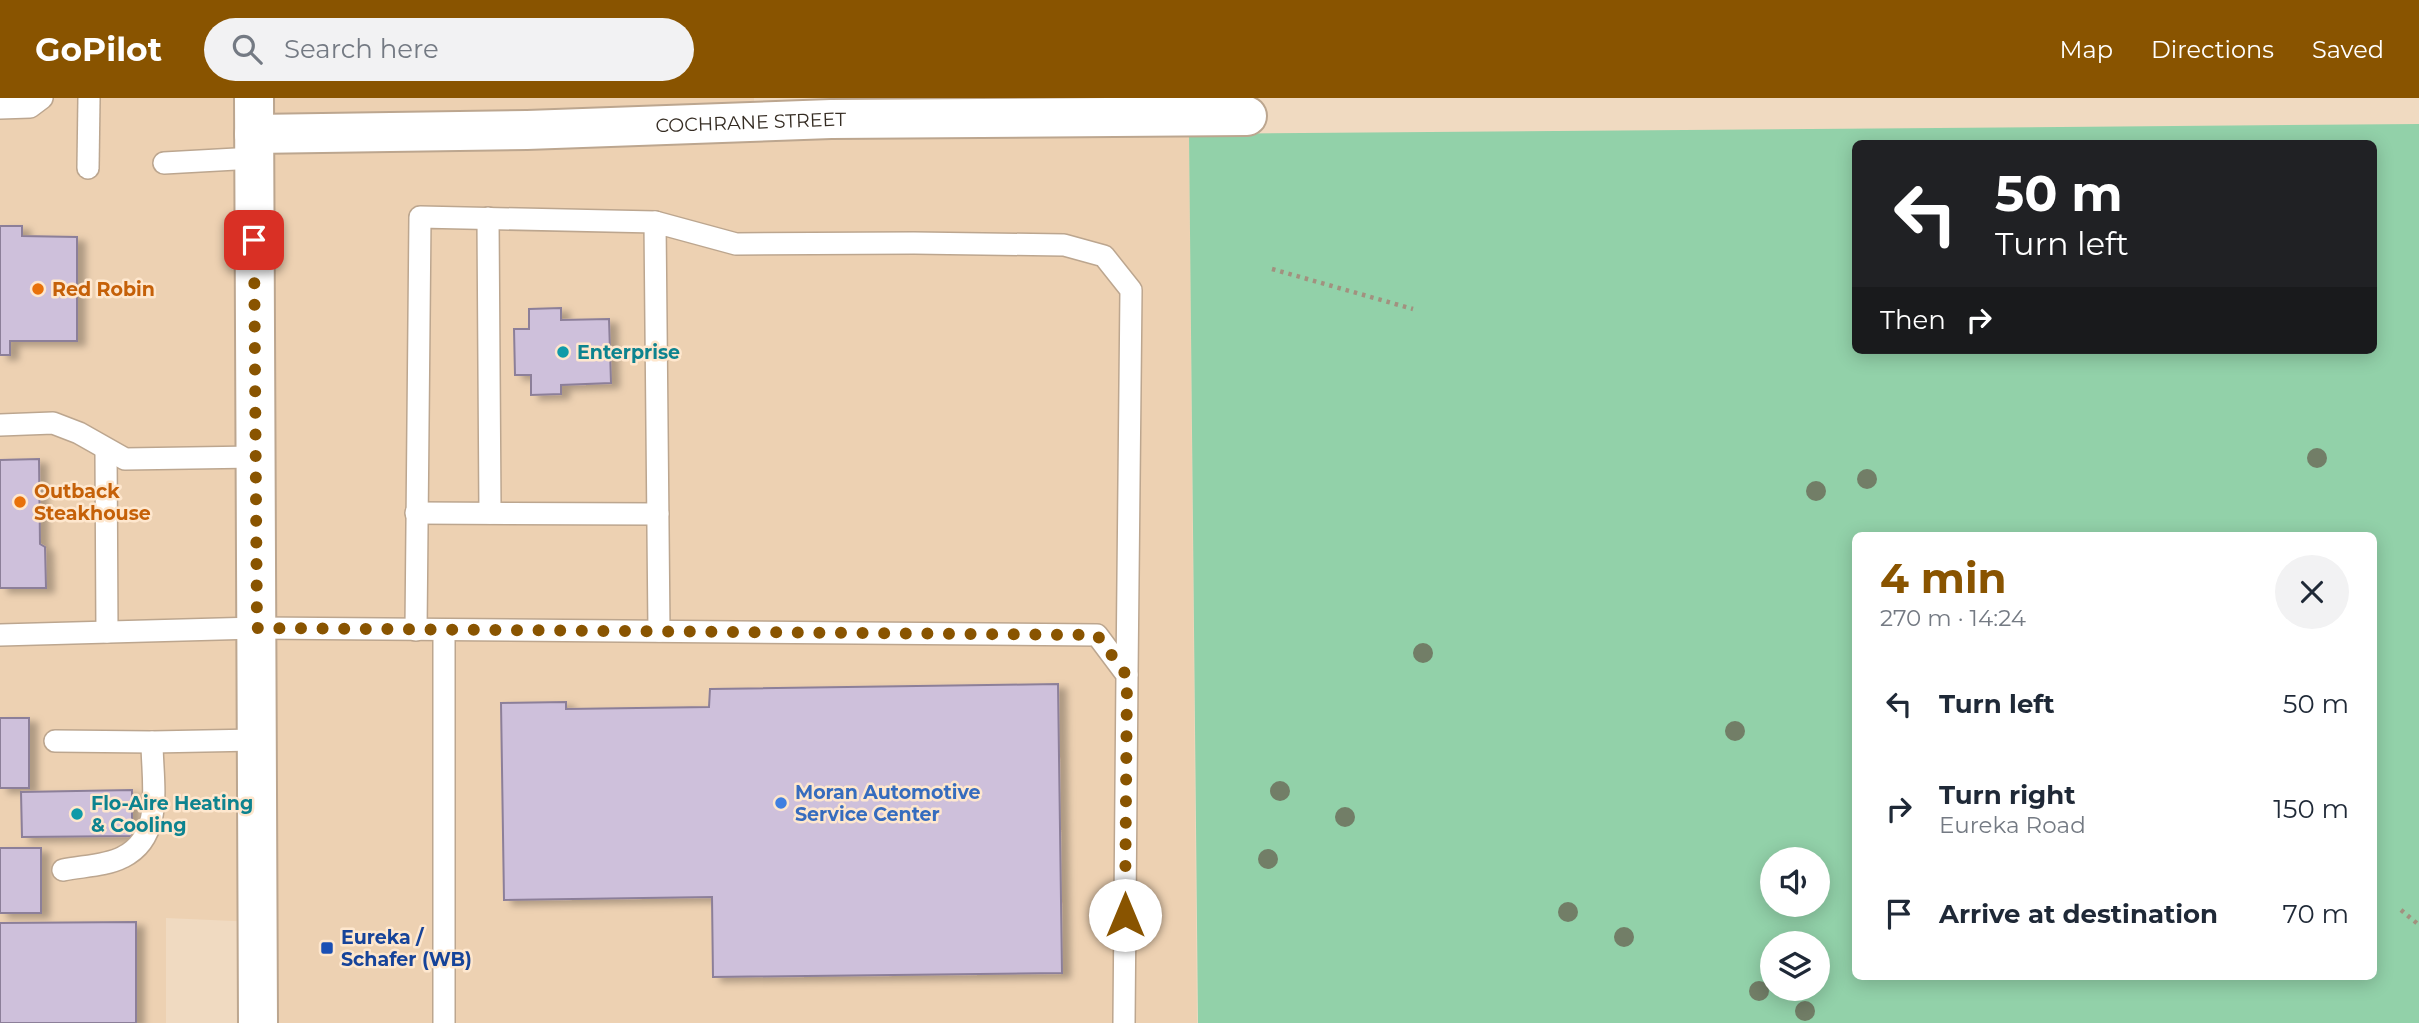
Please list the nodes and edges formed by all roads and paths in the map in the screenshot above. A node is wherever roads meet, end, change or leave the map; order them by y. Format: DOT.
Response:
graph roads {
  1 [pos="42,98"];
  2 [pos="89,98"];
  3 [pos="0,108"];
  4 [pos="1247,116"];
  5 [pos="254,130"];
  6 [pos="163,163"];
  7 [pos="88,168"];
  8 [pos="488,218"];
  9 [pos="655,222"];
  10 [pos="1272,269"];
  11 [pos="1413,309"];
  12 [pos="0,425"];
  13 [pos="106,450"];
  14 [pos="255,457"];
  15 [pos="416,513"];
  16 [pos="490,513"];
  17 [pos="658,514"];
  18 [pos="257,628"];
  19 [pos="416,629"];
  20 [pos="444,630"];
  21 [pos="659,631"];
  22 [pos="107,632"];
  23 [pos="0,635"];
  24 [pos="1127,676"];
  25 [pos="257,740"];
  26 [pos="55,741"];
  27 [pos="152,742"];
  28 [pos="63,870"];
  29 [pos="2401,910"];
  30 [pos="2419,925"];
  31 [pos="258,1023"];
  32 [pos="444,1023"];
  33 [pos="1124,1023"];
  1 -- 3 [label="lane"];
  2 -- 7 [label="lane"];
  4 -- 5 [label="street, COCHRANE STREET"];
  5 -- 6 [label="lane"];
  5 -- 14 [label="street"];
  8 -- 9 [label="lane"];
  8 -- 15 [label="lane"];
  8 -- 16 [label="lane"];
  9 -- 17 [label="lane"];
  9 -- 24 [label="lane"];
  10 -- 11 [label="path"];
  12 -- 13 [label="lane"];
  13 -- 14 [label="lane"];
  13 -- 22 [label="lane"];
  14 -- 18 [label="street"];
  15 -- 16 [label="lane"];
  15 -- 19 [label="lane"];
  16 -- 17 [label="lane"];
  17 -- 21 [label="lane"];
  18 -- 19 [label="lane"];
  18 -- 22 [label="lane"];
  18 -- 25 [label="street"];
  19 -- 20 [label="lane"];
  20 -- 21 [label="lane"];
  20 -- 32 [label="lane"];
  21 -- 24 [label="lane"];
  22 -- 23 [label="lane"];
  24 -- 33 [label="lane"];
  25 -- 27 [label="lane"];
  25 -- 31 [label="street"];
  26 -- 27 [label="lane"];
  27 -- 28 [label="lane"];
  29 -- 30 [label="path"];
}
